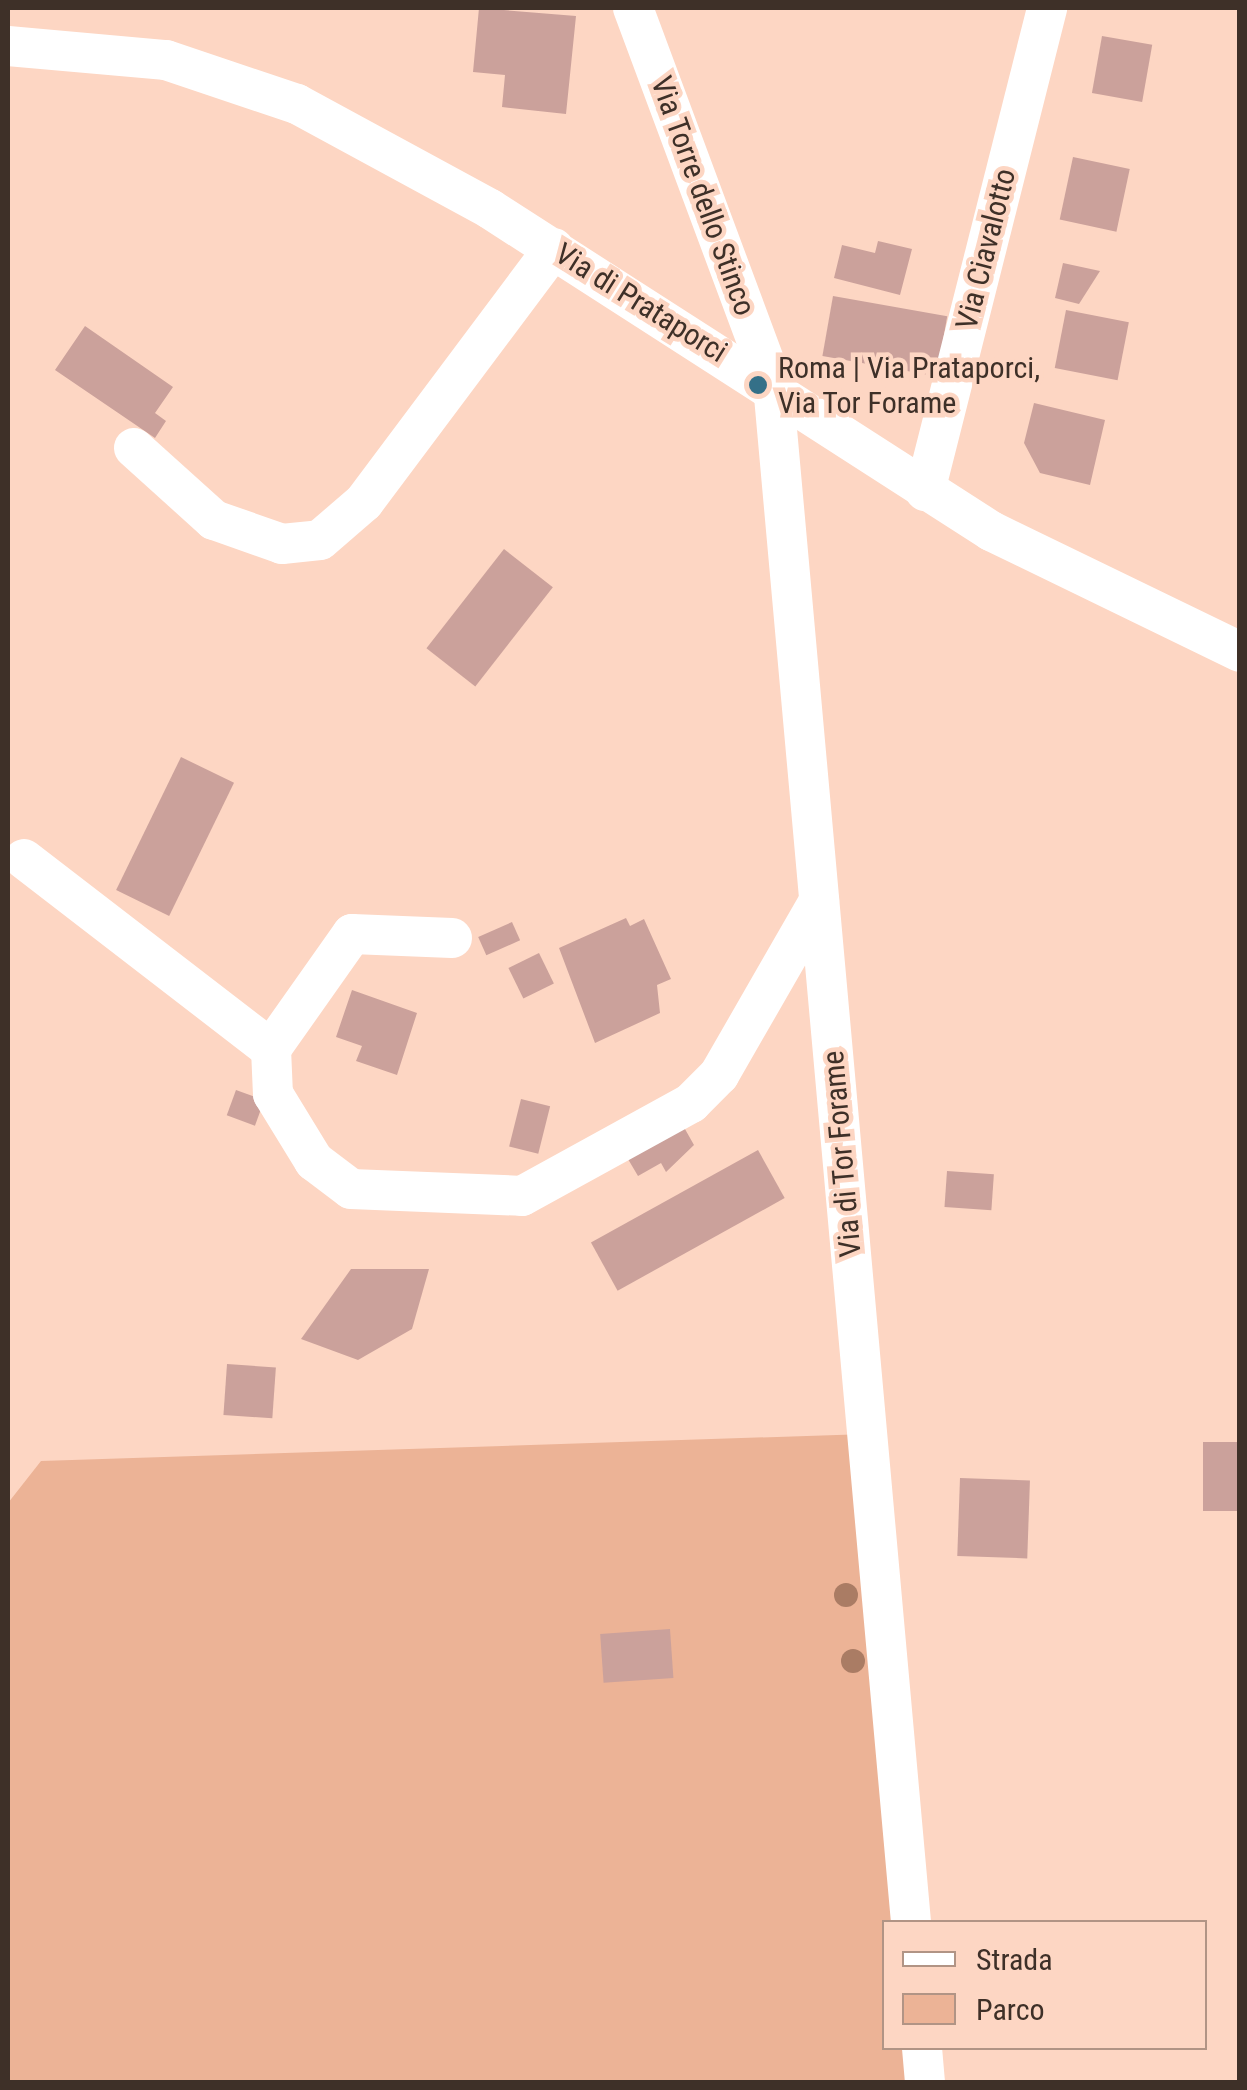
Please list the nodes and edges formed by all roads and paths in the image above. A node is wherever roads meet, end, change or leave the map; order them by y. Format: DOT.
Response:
graph roads {
  1 [pos="633,8"];
  2 [pos="1047,8"];
  3 [pos="8,46"];
  4 [pos="554,248"];
  5 [pos="773,385"];
  6 [pos="134,448"];
  7 [pos="925,491"];
  8 [pos="1240,652"];
  9 [pos="24,859"];
  10 [pos="819,901"];
  11 [pos="452,938"];
  12 [pos="271,1050"];
  13 [pos="911,1920"];
  14 [pos="922,2050"];
  15 [pos="926,2082"];
  1 -- 5 [label="street, Via Torre dello Stinco"];
  2 -- 7 [label="street, Via Ciavalotto"];
  3 -- 4 [label="street, Via di Prataporci"];
  4 -- 5 [label="street, Via di Prataporci"];
  4 -- 6 [label="street"];
  5 -- 7 [label="street, Via di Prataporci"];
  5 -- 10 [label="street, Via di Tor Forame"];
  7 -- 8 [label="street, Via di Prataporci"];
  9 -- 12 [label="street"];
  10 -- 12 [label="street"];
  10 -- 13 [label="street, Via di Tor Forame"];
  11 -- 12 [label="street"];
  14 -- 15 [label="street"];
}
